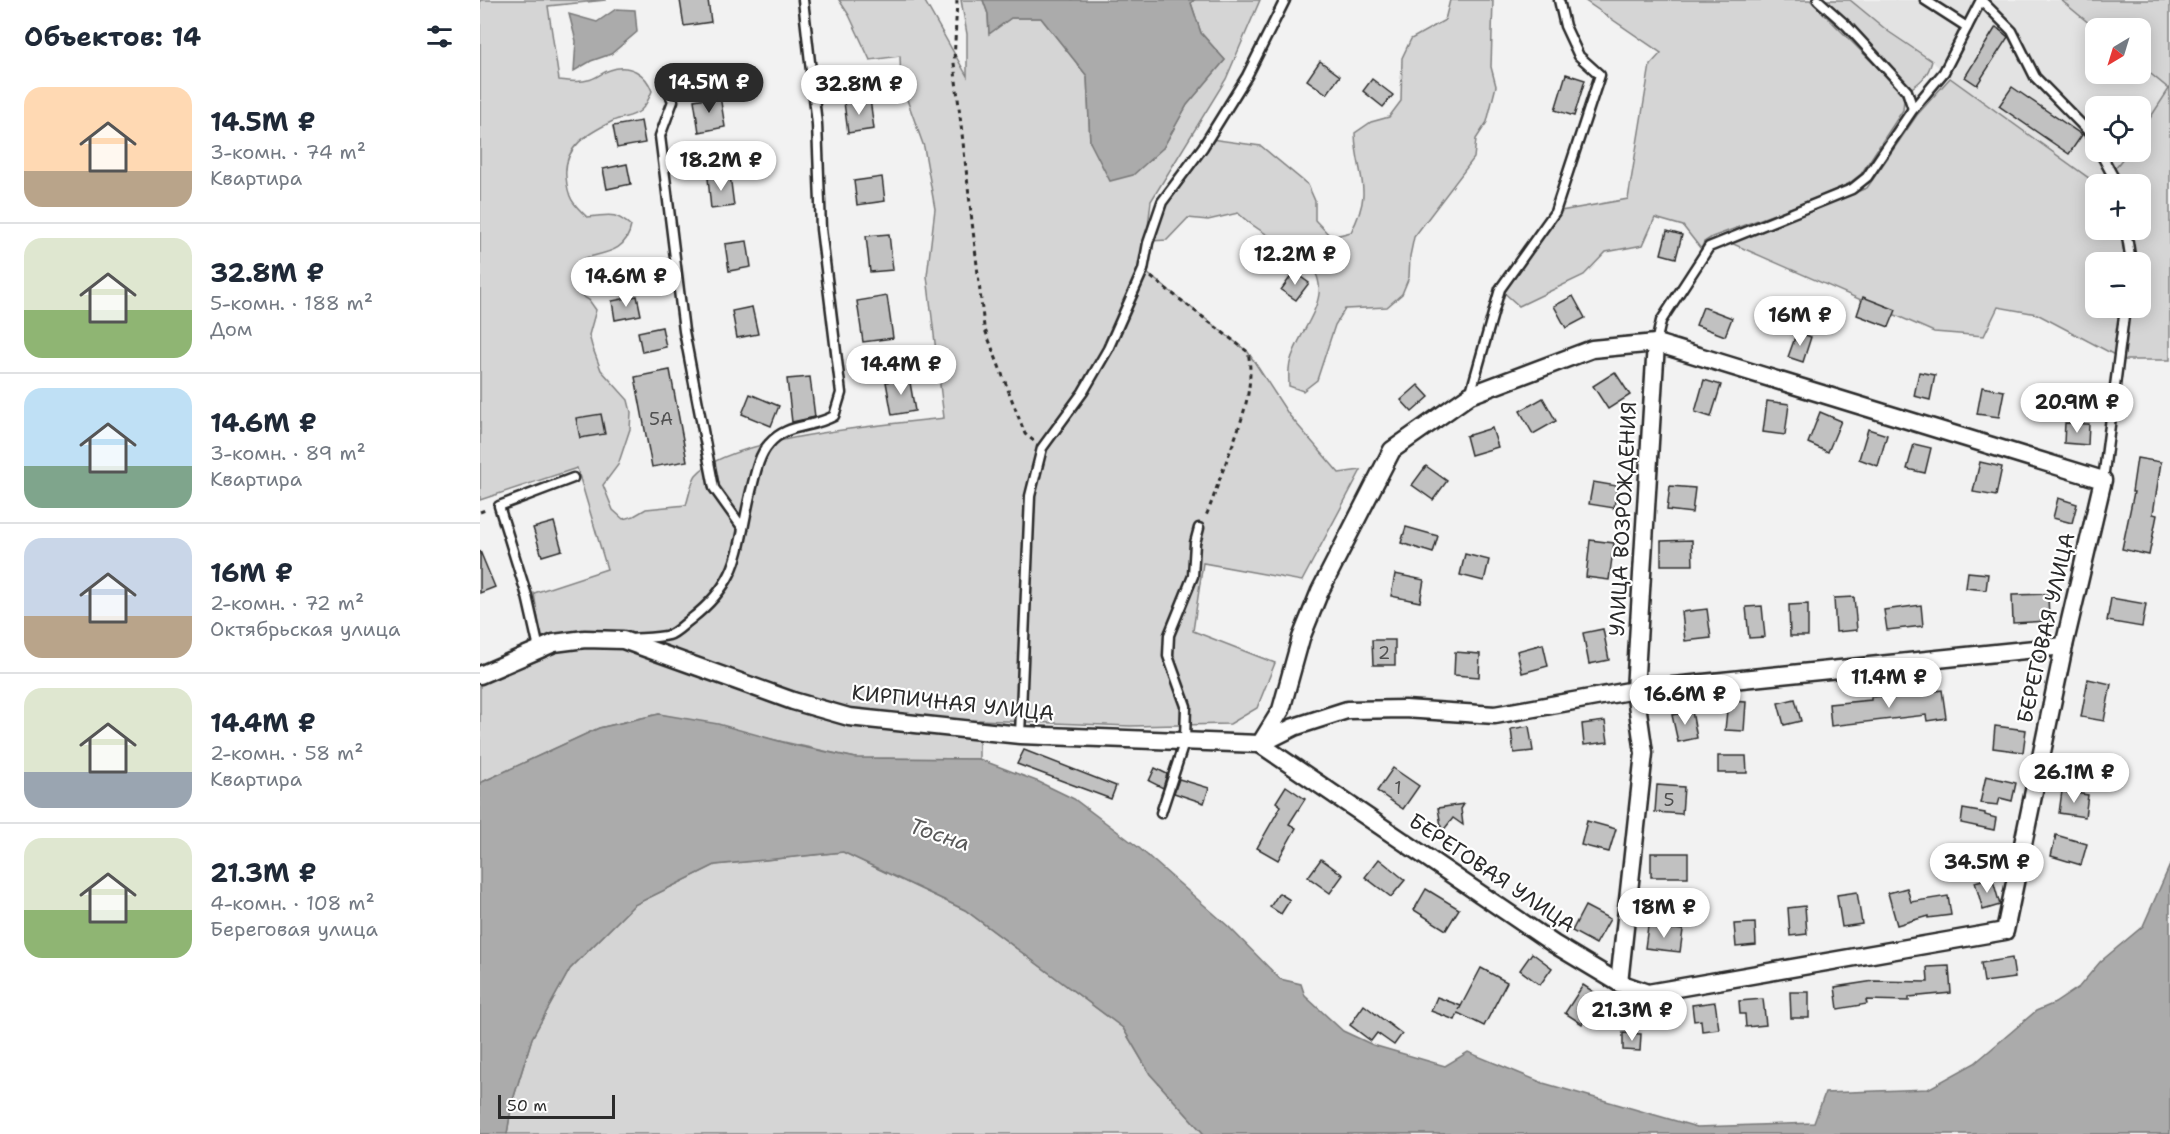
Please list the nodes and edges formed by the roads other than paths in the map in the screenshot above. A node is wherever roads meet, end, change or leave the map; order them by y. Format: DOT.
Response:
graph roads {
  1 [pos="803,0"];
  2 [pos="1285,0"];
  3 [pos="1559,0"];
  4 [pos="1818,0"];
  5 [pos="1925,0"];
  6 [pos="1981,0"];
  7 [pos="1967,27"];
  8 [pos="664,81"];
  9 [pos="1912,109"];
  10 [pos="2085,128"];
  11 [pos="2124,318"];
  12 [pos="1656,343"];
  13 [pos="1470,395"];
  14 [pos="573,478"];
  15 [pos="2103,480"];
  16 [pos="742,527"];
  17 [pos="1199,528"];
  18 [pos="623,640"];
  19 [pos="2064,646"];
  20 [pos="539,649"];
  21 [pos="480,675"];
  22 [pos="1635,690"];
  23 [pos="1020,735"];
  24 [pos="1185,740"];
  25 [pos="1260,744"];
  26 [pos="1161,813"];
  27 [pos="1619,982"];
  1 -- 16 [label="lane"];
  2 -- 23 [label="lane"];
  3 -- 13 [label="lane"];
  4 -- 9 [label="lane"];
  5 -- 7 [label="lane"];
  6 -- 7 [label="lane"];
  6 -- 10 [label="lane"];
  7 -- 9 [label="lane"];
  8 -- 16 [label="lane"];
  9 -- 12 [label="lane"];
  11 -- 15 [label="lane"];
  12 -- 13 [label="street"];
  12 -- 15 [label="street"];
  12 -- 22 [label="street, УЛИЦА ВОЗРОЖДЕНИЯ"];
  13 -- 25 [label="street"];
  14 -- 20 [label="lane"];
  15 -- 19 [label="street, БЕРЕГОВАЯ УЛИЦА"];
  16 -- 18 [label="lane"];
  17 -- 24 [label="lane"];
  18 -- 20 [label="street, КИРПИЧНАЯ УЛИЦА"];
  18 -- 23 [label="street, КИРПИЧНАЯ УЛИЦА"];
  19 -- 22 [label="street"];
  19 -- 27 [label="street, БЕРЕГОВАЯ УЛИЦА"];
  20 -- 21 [label="street, КИРПИЧНАЯ УЛИЦА"];
  22 -- 25 [label="street"];
  22 -- 27 [label="street, УЛИЦА ВОЗРОЖДЕНИЯ"];
  23 -- 24 [label="street, КИРПИЧНАЯ УЛИЦА"];
  24 -- 25 [label="street, КИРПИЧНАЯ УЛИЦА"];
  24 -- 26 [label="lane"];
  25 -- 27 [label="street, БЕРЕГОВАЯ УЛИЦА"];
}
